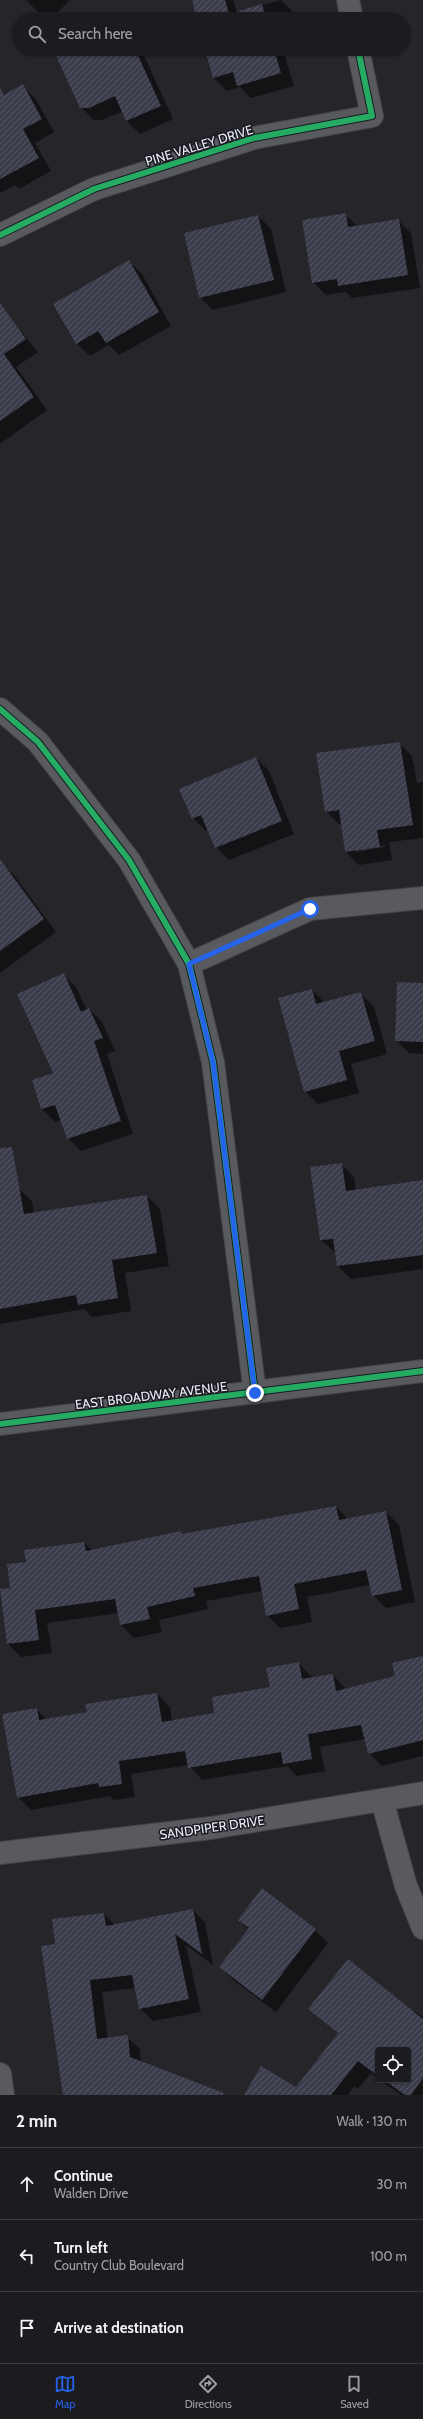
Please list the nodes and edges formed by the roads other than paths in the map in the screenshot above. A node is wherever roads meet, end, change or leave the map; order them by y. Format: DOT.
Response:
graph roads {
  1 [pos="348,0"];
  2 [pos="351,12"];
  3 [pos="359,56"];
  4 [pos="0,235"];
  5 [pos="0,709"];
  6 [pos="423,898"];
  7 [pos="189,964"];
  8 [pos="423,1371"];
  9 [pos="255,1393"];
  10 [pos="0,1424"];
  11 [pos="423,1793"];
  12 [pos="382,1800"];
  13 [pos="0,1853"];
  14 [pos="423,1928"];
  15 [pos="0,2074"];
  16 [pos="3,2095"];
  1 -- 2 [label="street"];
  3 -- 4 [label="street, PINE VALLEY DRIVE"];
  5 -- 7 [label="street"];
  6 -- 7 [label="street"];
  7 -- 9 [label="street"];
  8 -- 9 [label="street, EAST BROADWAY AVENUE"];
  9 -- 10 [label="street, EAST BROADWAY AVENUE"];
  11 -- 12 [label="street, SANDPIPER DRIVE"];
  12 -- 13 [label="street, SANDPIPER DRIVE"];
  12 -- 14 [label="street"];
  15 -- 16 [label="street"];
}
